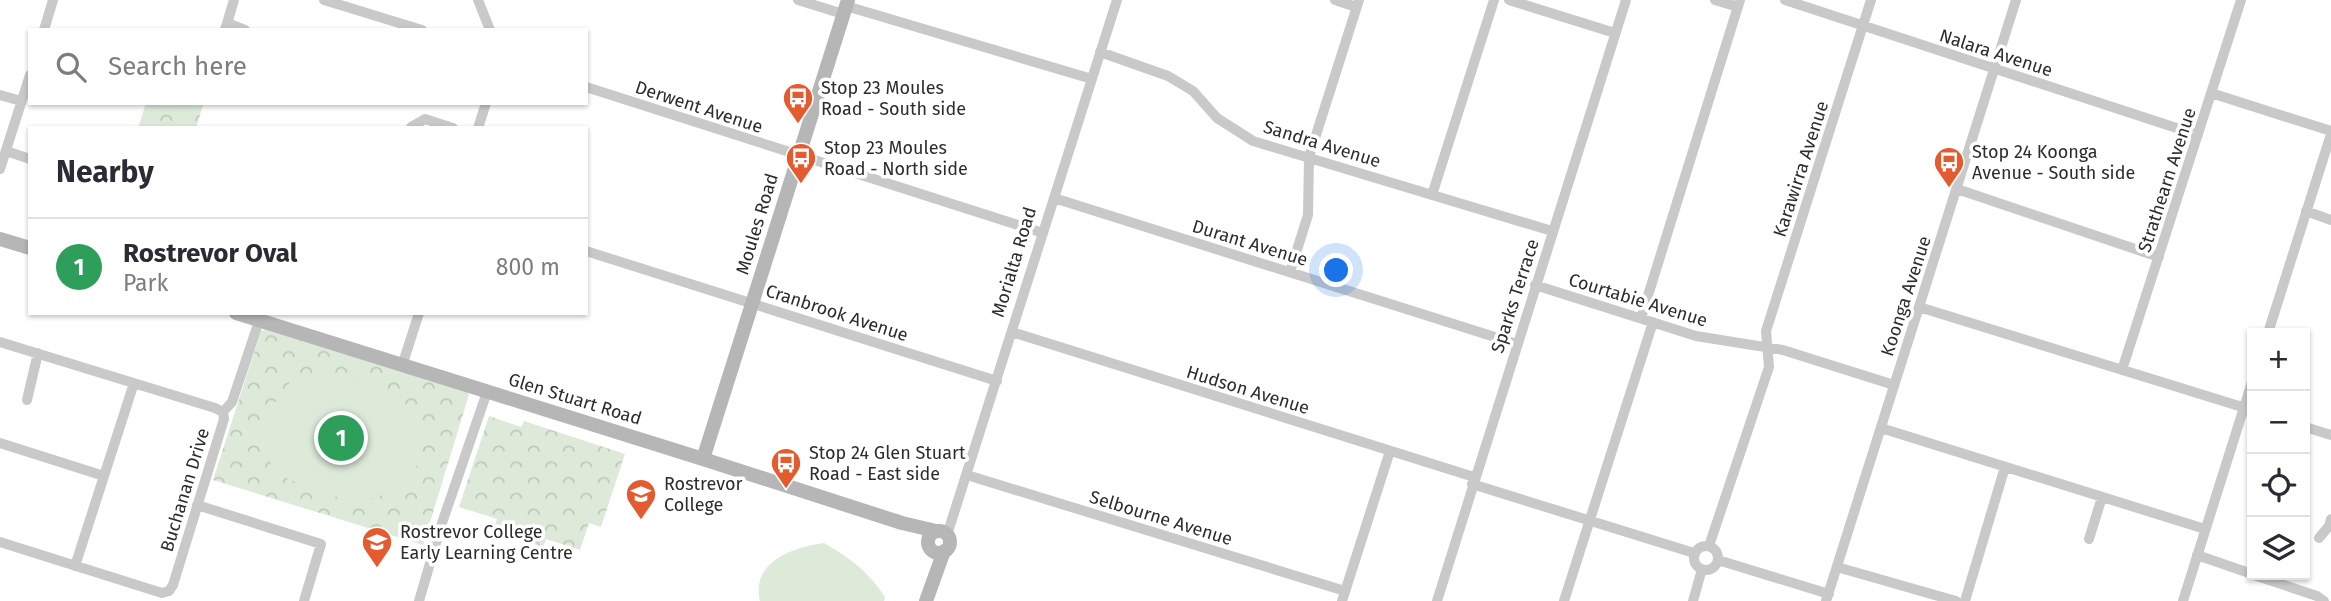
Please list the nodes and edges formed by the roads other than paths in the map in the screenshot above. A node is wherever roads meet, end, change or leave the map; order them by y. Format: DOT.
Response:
graph roads {
  1 [pos="53,0"];
  2 [pos="234,0"];
  3 [pos="324,0"];
  4 [pos="478,0"];
  5 [pos="798,0"];
  6 [pos="1117,0"];
  7 [pos="1335,0"];
  8 [pos="1494,0"];
  9 [pos="1509,0"];
  10 [pos="1626,0"];
  11 [pos="1715,0"];
  12 [pos="1785,0"];
  13 [pos="1871,0"];
  14 [pos="2017,0"];
  15 [pos="2238,1"];
  16 [pos="1358,4"];
  17 [pos="1739,4"];
  18 [pos="846,7"];
  19 [pos="1862,26"];
  20 [pos="226,27"];
  21 [pos="45,28"];
  22 [pos="415,28"];
  23 [pos="488,28"];
  24 [pos="1615,33"];
  25 [pos="1100,52"];
  26 [pos="1995,69"];
  27 [pos="1092,79"];
  28 [pos="28,81"];
  29 [pos="588,88"];
  30 [pos="2211,93"];
  31 [pos="0,94"];
  32 [pos="21,101"];
  33 [pos="485,105"];
  34 [pos="413,126"];
  35 [pos="447,126"];
  36 [pos="479,126"];
  37 [pos="2331,132"];
  38 [pos="2198,135"];
  39 [pos="6,151"];
  40 [pos="799,155"];
  41 [pos="1309,157"];
  42 [pos="28,158"];
  43 [pos="0,170"];
  44 [pos="1956,189"];
  45 [pos="1433,195"];
  46 [pos="1054,198"];
  47 [pos="2306,211"];
  48 [pos="2331,220"];
  49 [pos="1552,231"];
  50 [pos="1043,233"];
  51 [pos="0,239"];
  52 [pos="28,247"];
  53 [pos="588,252"];
  54 [pos="2159,257"];
  55 [pos="1290,272"];
  56 [pos="1535,285"];
  57 [pos="752,303"];
  58 [pos="1919,307"];
  59 [pos="242,315"];
  60 [pos="418,315"];
  61 [pos="1641,318"];
  62 [pos="259,321"];
  63 [pos="1653,322"];
  64 [pos="2270,328"];
  65 [pos="1012,332"];
  66 [pos="0,342"];
  67 [pos="1517,344"];
  68 [pos="1766,347"];
  69 [pos="38,354"];
  70 [pos="402,366"];
  71 [pos="2122,370"];
  72 [pos="997,380"];
  73 [pos="134,383"];
  74 [pos="1894,385"];
  75 [pos="487,393"];
  76 [pos="27,400"];
  77 [pos="2247,409"];
  78 [pos="223,412"];
  79 [pos="2247,412"];
  80 [pos="714,426"];
  81 [pos="1881,428"];
  82 [pos="2310,429"];
  83 [pos="2331,435"];
  84 [pos="0,443"];
  85 [pos="673,449"];
  86 [pos="1390,451"];
  87 [pos="703,459"];
  88 [pos="2005,467"];
  89 [pos="104,475"];
  90 [pos="967,475"];
  91 [pos="1474,480"];
  92 [pos="2102,497"];
  93 [pos="197,505"];
  94 [pos="1590,519"];
  95 [pos="2331,519"];
  96 [pos="2205,529"];
  97 [pos="2319,538"];
  98 [pos="935,539"];
  99 [pos="2089,539"];
  100 [pos="0,542"];
  101 [pos="1709,546"];
  102 [pos="1694,553"];
  103 [pos="2197,555"];
  104 [pos="1718,560"];
  105 [pos="75,566"];
  106 [pos="1837,567"];
  107 [pos="1702,569"];
  108 [pos="2247,572"];
  109 [pos="2270,580"];
  110 [pos="931,585"];
  111 [pos="1344,596"];
  112 [pos="1828,597"];
  113 [pos="1952,600"];
  114 [pos="304,601"];
  115 [pos="419,601"];
  116 [pos="926,601"];
  117 [pos="1437,601"];
  118 [pos="1564,601"];
  119 [pos="1693,601"];
  120 [pos="1965,601"];
  121 [pos="2183,601"];
  122 [pos="2324,601"];
  1 -- 21 [label="street"];
  2 -- 20 [label="street"];
  3 -- 22 [label="street"];
  4 -- 23 [label="street"];
  5 -- 18 [label="street"];
  6 -- 25 [label="street, Morialta Road"];
  7 -- 16 [label="street"];
  8 -- 45 [label="street"];
  9 -- 24 [label="street"];
  10 -- 24 [label="street, Sparks Terrace"];
  11 -- 17 [label="street"];
  12 -- 19 [label="street, Nalara Avenue"];
  13 -- 19 [label="street, Karawirra Avenue"];
  14 -- 26 [label="street, Koonga Avenue"];
  15 -- 30 [label="street, Strathearn Avenue"];
  16 -- 41 [label="street"];
  17 -- 61 [label="street"];
  18 -- 27 [label="street"];
  18 -- 40 [label="main road, Moules Road"];
  19 -- 26 [label="street, Nalara Avenue"];
  19 -- 68 [label="street, Karawirra Avenue"];
  24 -- 49 [label="street, Sparks Terrace"];
  25 -- 27 [label="street, Morialta Road"];
  25 -- 41 [label="street, Sandra Avenue"];
  26 -- 38 [label="street, Nalara Avenue"];
  26 -- 44 [label="street, Koonga Avenue"];
  27 -- 46 [label="street, Morialta Road"];
  28 -- 32 [label="street"];
  29 -- 40 [label="street, Derwent Avenue"];
  30 -- 37 [label="street"];
  30 -- 38 [label="street, Strathearn Avenue"];
  31 -- 32 [label="street"];
  32 -- 39 [label="street"];
  33 -- 36 [label="street"];
  34 -- 35 [label="street"];
  37 -- 47 [label="street"];
  38 -- 54 [label="street, Strathearn Avenue"];
  39 -- 42 [label="street"];
  39 -- 43 [label="street"];
  40 -- 50 [label="street, Derwent Avenue"];
  40 -- 57 [label="main road, Moules Road"];
  41 -- 45 [label="street, Sandra Avenue"];
  41 -- 55 [label="street"];
  44 -- 54 [label="street"];
  44 -- 58 [label="street, Koonga Avenue"];
  45 -- 49 [label="street, Sandra Avenue"];
  46 -- 50 [label="street, Morialta Road"];
  46 -- 55 [label="street, Durant Avenue"];
  47 -- 48 [label="street"];
  47 -- 64 [label="street"];
  49 -- 56 [label="street, Sparks Terrace"];
  50 -- 65 [label="street, Morialta Road"];
  51 -- 52 [label="main road"];
  53 -- 57 [label="street, Cranbrook Avenue"];
  54 -- 71 [label="street, Strathearn Avenue"];
  55 -- 67 [label="street, Durant Avenue"];
  56 -- 61 [label="street, Courtabie Avenue"];
  56 -- 67 [label="street, Sparks Terrace"];
  57 -- 72 [label="street, Cranbrook Avenue"];
  57 -- 80 [label="main road, Moules Road"];
  58 -- 71 [label="street"];
  58 -- 74 [label="street, Koonga Avenue"];
  59 -- 62 [label="main road, Glen Stuart Road"];
  60 -- 70 [label="street"];
  61 -- 63 [label="street, Courtabie Avenue"];
  62 -- 70 [label="main road, Glen Stuart Road"];
  62 -- 78 [label="street"];
  63 -- 68 [label="street, Courtabie Avenue"];
  63 -- 94 [label="street"];
  65 -- 72 [label="street, Morialta Road"];
  65 -- 86 [label="street, Hudson Avenue"];
  66 -- 69 [label="street, Buchanan Drive"];
  67 -- 91 [label="street, Sparks Terrace"];
  68 -- 74 [label="street, Courtabie Avenue"];
  68 -- 101 [label="street, Karawirra Avenue"];
  69 -- 73 [label="street, Buchanan Drive"];
  69 -- 76 [label="street"];
  70 -- 75 [label="main road, Glen Stuart Road"];
  71 -- 77 [label="street"];
  72 -- 90 [label="street, Morialta Road"];
  73 -- 78 [label="street, Buchanan Drive"];
  73 -- 89 [label="street"];
  74 -- 81 [label="street, Koonga Avenue"];
  75 -- 85 [label="main road, Glen Stuart Road"];
  75 -- 115 [label="street"];
  78 -- 93 [label="street, Buchanan Drive"];
  79 -- 96 [label="street"];
  80 -- 85 [label="main road"];
  80 -- 87 [label="main road, Moules Road"];
  81 -- 88 [label="street"];
  81 -- 106 [label="street, Koonga Avenue"];
  82 -- 83 [label="street"];
  84 -- 89 [label="street"];
  85 -- 87 [label="main road, Glen Stuart Road"];
  86 -- 91 [label="street, Hudson Avenue"];
  86 -- 111 [label="street"];
  87 -- 98 [label="main road, Glen Stuart Road"];
  88 -- 92 [label="street"];
  88 -- 120 [label="street"];
  89 -- 105 [label="street"];
  90 -- 98 [label="street, Morialta Road"];
  90 -- 111 [label="street, Selbourne Avenue"];
  91 -- 94 [label="street, Hudson Avenue"];
  91 -- 117 [label="street, Sparks Terrace"];
  92 -- 96 [label="street"];
  92 -- 99 [label="street"];
  93 -- 105 [label="street, Buchanan Drive"];
  93 -- 114 [label="street"];
  94 -- 102 [label="street, Hudson Avenue"];
  94 -- 118 [label="street"];
  95 -- 97 [label="street"];
  96 -- 103 [label="street"];
  98 -- 110 [label="main road, Morialta Road"];
  98 -- 110 [label="main road, Morialta Road"];
  100 -- 105 [label="street, Buchanan Drive"];
  101 -- 102 [label="street"];
  101 -- 104 [label="street"];
  102 -- 107 [label="street"];
  103 -- 108 [label="street"];
  103 -- 121 [label="street"];
  104 -- 107 [label="street"];
  104 -- 112 [label="street"];
  106 -- 112 [label="street, Koonga Avenue"];
  106 -- 113 [label="street"];
  107 -- 119 [label="street"];
  109 -- 122 [label="street"];
  110 -- 116 [label="main road, Morialta Road"];
}
